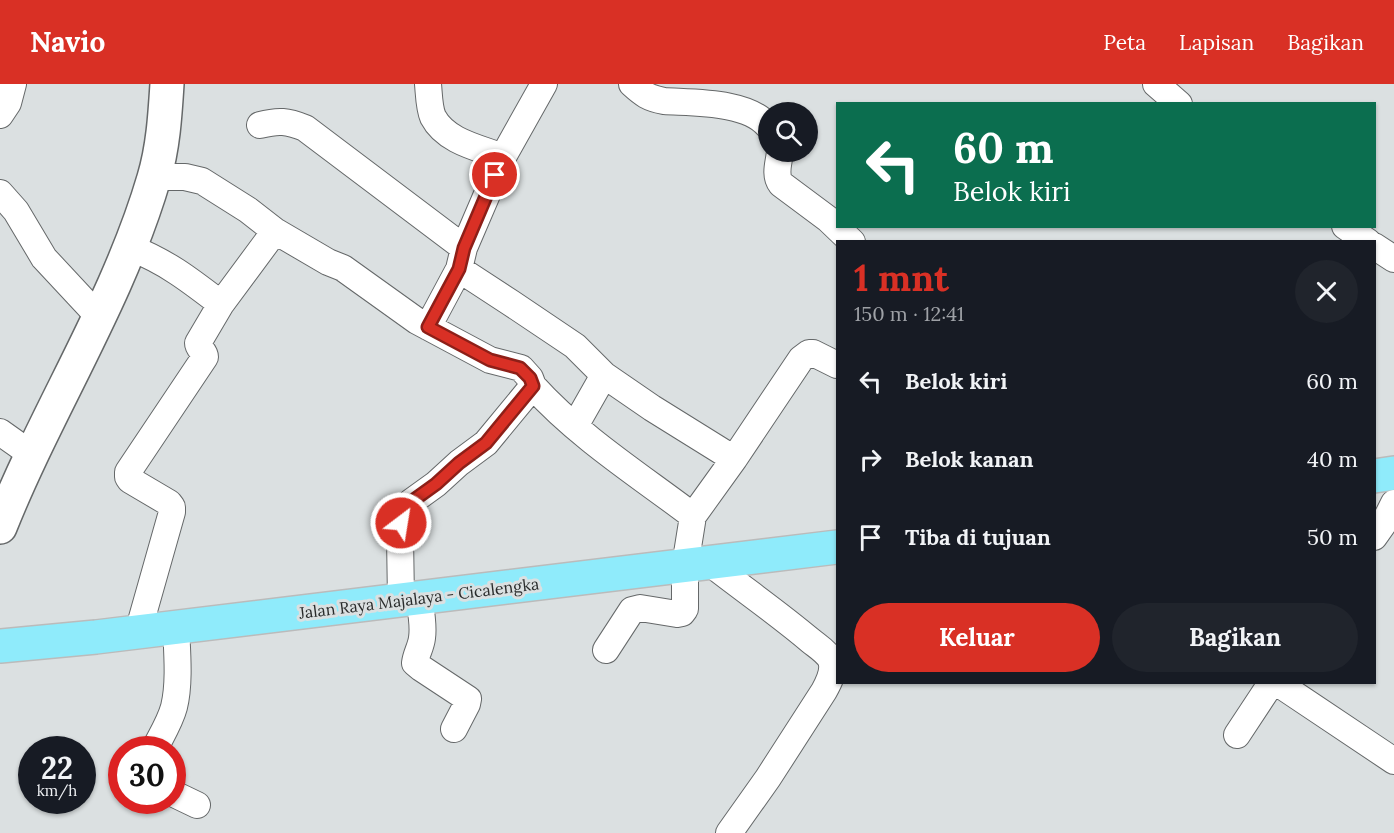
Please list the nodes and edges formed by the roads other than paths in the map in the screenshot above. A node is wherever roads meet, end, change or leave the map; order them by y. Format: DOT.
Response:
graph roads {
  1 [pos="13,84"];
  2 [pos="428,84"];
  3 [pos="544,84"];
  4 [pos="1156,84"];
  5 [pos="162,87"];
  6 [pos="643,88"];
  7 [pos="1177,102"];
  8 [pos="0,115"];
  9 [pos="758,118"];
  10 [pos="260,125"];
  11 [pos="503,157"];
  12 [pos="779,162"];
  13 [pos="154,177"];
  14 [pos="0,193"];
  15 [pos="832,212"];
  16 [pos="1348,228"];
  17 [pos="275,231"];
  18 [pos="1363,240"];
  19 [pos="131,248"];
  20 [pos="461,258"];
  21 [pos="221,304"];
  22 [pos="99,317"];
  23 [pos="428,327"];
  24 [pos="836,364"];
  25 [pos="604,375"];
  26 [pos="533,386"];
  27 [pos="575,426"];
  28 [pos="0,432"];
  29 [pos="31,454"];
  30 [pos="734,459"];
  31 [pos="1394,473"];
  32 [pos="1376,476"];
  33 [pos="1394,503"];
  34 [pos="693,516"];
  35 [pos="0,527"];
  36 [pos="1376,534"];
  37 [pos="836,547"];
  38 [pos="697,565"];
  39 [pos="410,599"];
  40 [pos="176,627"];
  41 [pos="138,632"];
  42 [pos="10,645"];
  43 [pos="606,650"];
  44 [pos="1273,684"];
  45 [pos="1277,684"];
  46 [pos="454,729"];
  47 [pos="1237,735"];
  48 [pos="162,736"];
  49 [pos="1394,760"];
  50 [pos="186,800"];
  51 [pos="197,805"];
  52 [pos="729,833"];
  1 -- 8 [label="street"];
  2 -- 11 [label="street"];
  3 -- 11 [label="street"];
  4 -- 7 [label="street"];
  5 -- 13 [label="street"];
  6 -- 9 [label="street"];
  10 -- 20 [label="street"];
  11 -- 20 [label="street"];
  12 -- 15 [label="street"];
  13 -- 17 [label="street"];
  13 -- 19 [label="street"];
  14 -- 22 [label="street"];
  16 -- 18 [label="street"];
  17 -- 21 [label="street"];
  17 -- 23 [label="street"];
  19 -- 21 [label="street"];
  19 -- 22 [label="street"];
  20 -- 23 [label="street"];
  20 -- 25 [label="street"];
  21 -- 41 [label="street"];
  22 -- 29 [label="street"];
  23 -- 26 [label="street"];
  24 -- 30 [label="street"];
  25 -- 27 [label="street"];
  25 -- 30 [label="street"];
  26 -- 27 [label="street"];
  26 -- 39 [label="street"];
  27 -- 34 [label="street"];
  28 -- 29 [label="street"];
  29 -- 35 [label="street"];
  30 -- 34 [label="street"];
  31 -- 32 [label="main road"];
  33 -- 36 [label="street"];
  34 -- 38 [label="street"];
  37 -- 38 [label="main road, Jalan Raya Majalaya - Cicalengka"];
  38 -- 39 [label="main road, Jalan Raya Majalaya - Cicalengka"];
  38 -- 43 [label="street"];
  38 -- 52 [label="street"];
  39 -- 40 [label="main road, Jalan Raya Majalaya - Cicalengka"];
  39 -- 46 [label="street"];
  40 -- 41 [label="main road, Jalan Raya Majalaya - Cicalengka"];
  40 -- 48 [label="street"];
  41 -- 42 [label="main road, Jalan Raya Majalaya - Cicalengka"];
  44 -- 47 [label="street"];
  45 -- 49 [label="street"];
  50 -- 51 [label="street"];
}
